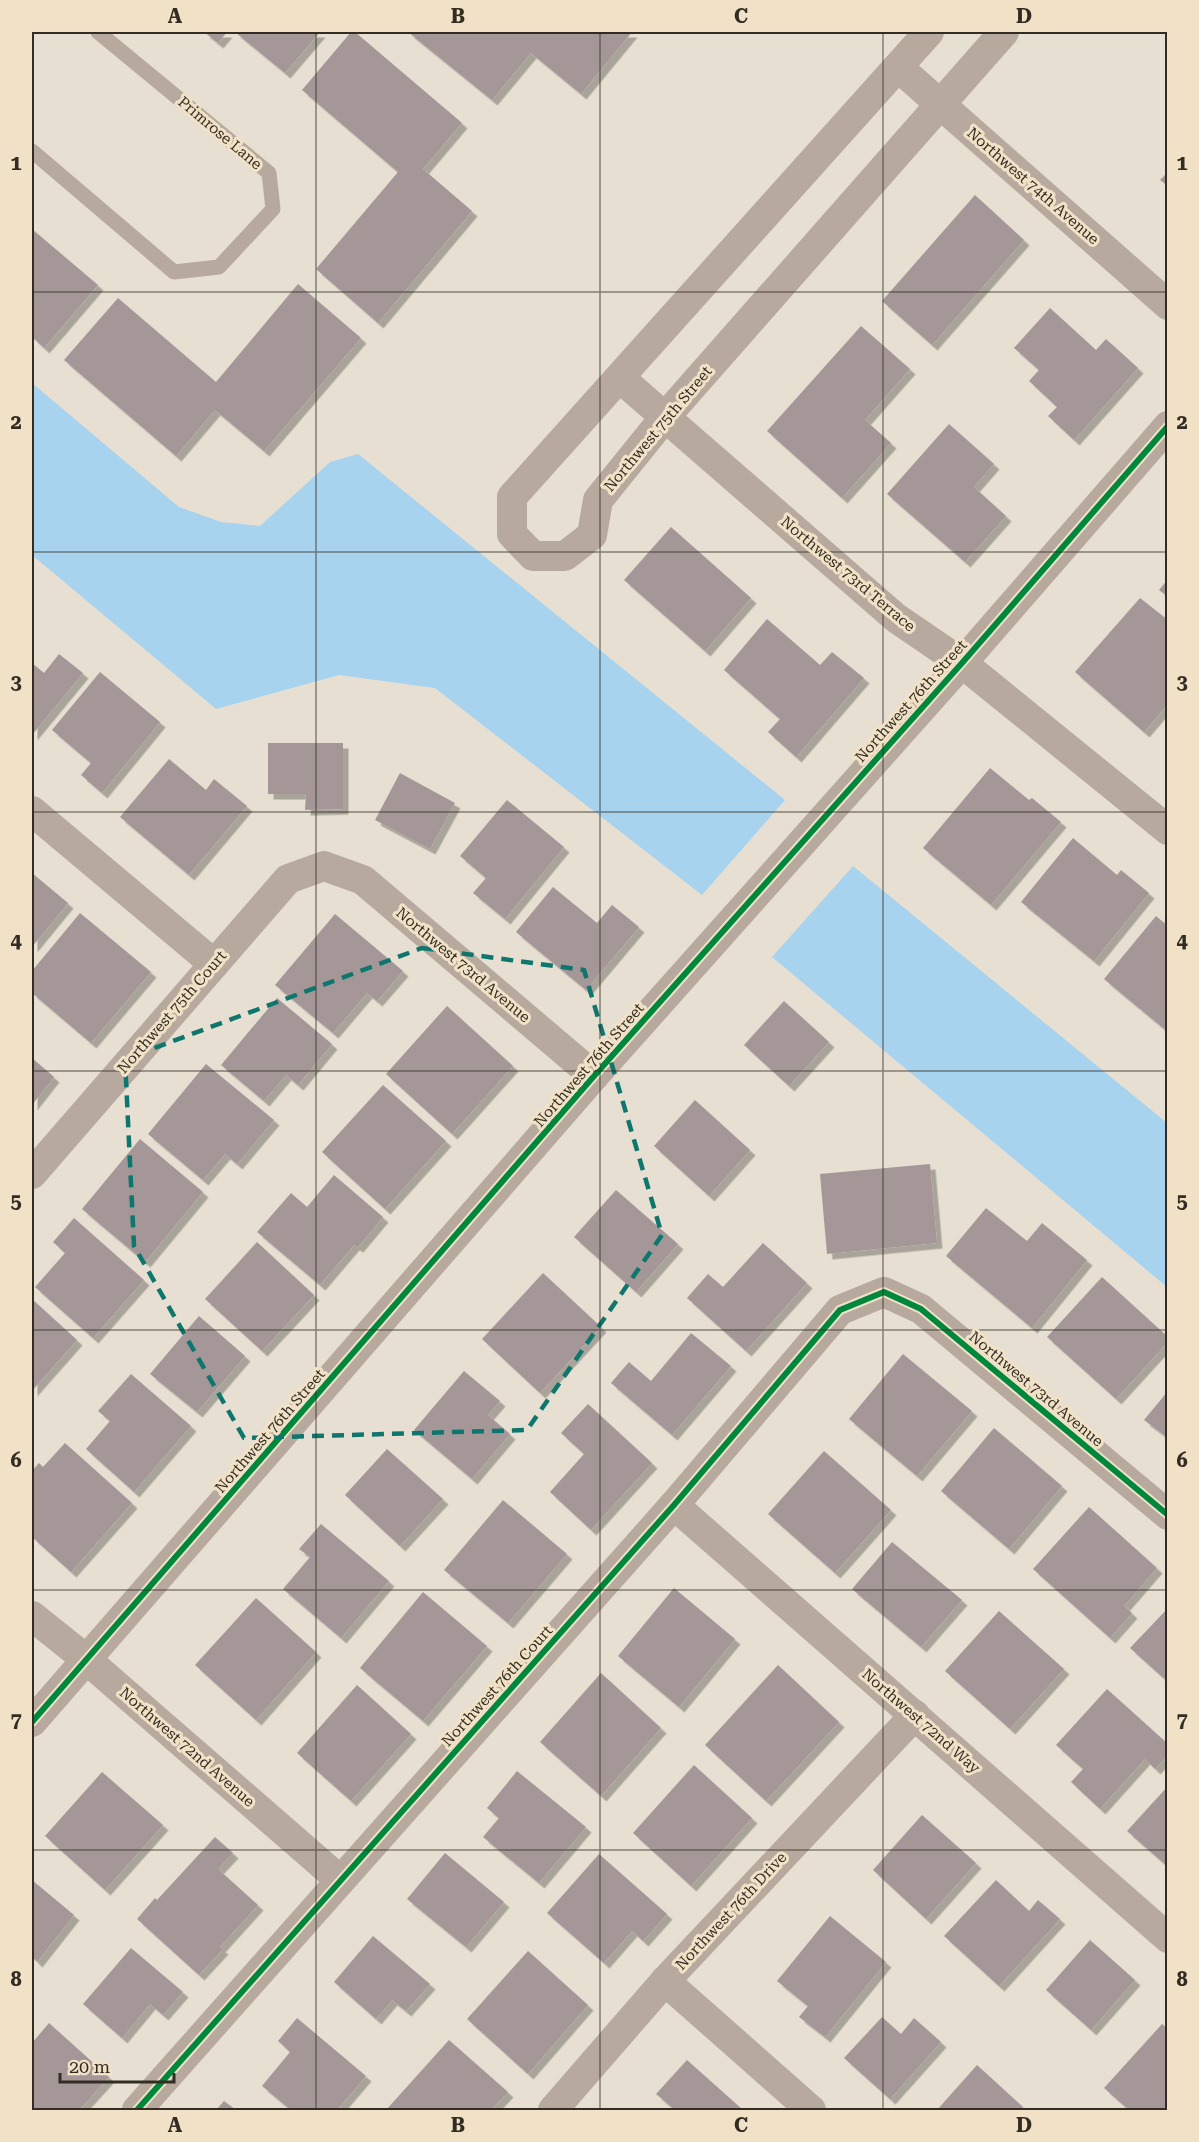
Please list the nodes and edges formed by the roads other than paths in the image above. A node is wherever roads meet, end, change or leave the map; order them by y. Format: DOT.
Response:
graph roads {
  1 [pos="98,32"];
  2 [pos="929,32"];
  3 [pos="1004,32"];
  4 [pos="898,67"];
  5 [pos="941,105"];
  6 [pos="32,151"];
  7 [pos="1167,305"];
  8 [pos="620,378"];
  9 [pos="665,417"];
  10 [pos="1167,426"];
  11 [pos="962,663"];
  12 [pos="32,811"];
  13 [pos="1167,830"];
  14 [pos="324,866"];
  15 [pos="214,964"];
  16 [pos="594,1076"];
  17 [pos="32,1174"];
  18 [pos="884,1292"];
  19 [pos="674,1505"];
  20 [pos="1167,1515"];
  21 [pos="32,1616"];
  22 [pos="87,1660"];
  23 [pos="915,1715"];
  24 [pos="32,1722"];
  25 [pos="340,1880"];
  26 [pos="1167,1938"];
  27 [pos="665,1981"];
  28 [pos="137,2110"];
  29 [pos="553,2110"];
  30 [pos="811,2110"];
  1 -- 6 [label="lane, Primrose Lane"];
  2 -- 4 [label="street, Northwest 75th Street"];
  3 -- 5 [label="street, Northwest 75th Street"];
  4 -- 5 [label="street, Northwest 74th Avenue"];
  4 -- 8 [label="street, Northwest 75th Street"];
  5 -- 7 [label="street, Northwest 74th Avenue"];
  5 -- 9 [label="street, Northwest 75th Street"];
  8 -- 9 [label="street, Northwest 73rd Terrace"];
  8 -- 9 [label="street, Northwest 75th Street"];
  9 -- 11 [label="street, Northwest 73rd Terrace"];
  10 -- 11 [label="street, Northwest 76th Street"];
  11 -- 13 [label="street, Northwest 73rd Terrace"];
  11 -- 16 [label="street, Northwest 76th Street"];
  12 -- 15 [label="street"];
  14 -- 15 [label="street, Northwest 75th Court"];
  14 -- 16 [label="street, Northwest 73rd Avenue"];
  15 -- 17 [label="street, Northwest 75th Court"];
  16 -- 22 [label="street, Northwest 76th Street"];
  18 -- 19 [label="street, Northwest 76th Court"];
  18 -- 20 [label="street, Northwest 73rd Avenue"];
  19 -- 23 [label="street, Northwest 72nd Way"];
  19 -- 25 [label="street, Northwest 76th Court"];
  21 -- 22 [label="street, Northwest 72nd Avenue"];
  22 -- 24 [label="street, Northwest 76th Street"];
  22 -- 25 [label="street, Northwest 72nd Avenue"];
  23 -- 26 [label="street, Northwest 72nd Way"];
  23 -- 27 [label="street, Northwest 76th Drive"];
  25 -- 28 [label="street, Northwest 76th Court"];
  27 -- 29 [label="street, Northwest 76th Drive"];
  27 -- 30 [label="street"];
}
